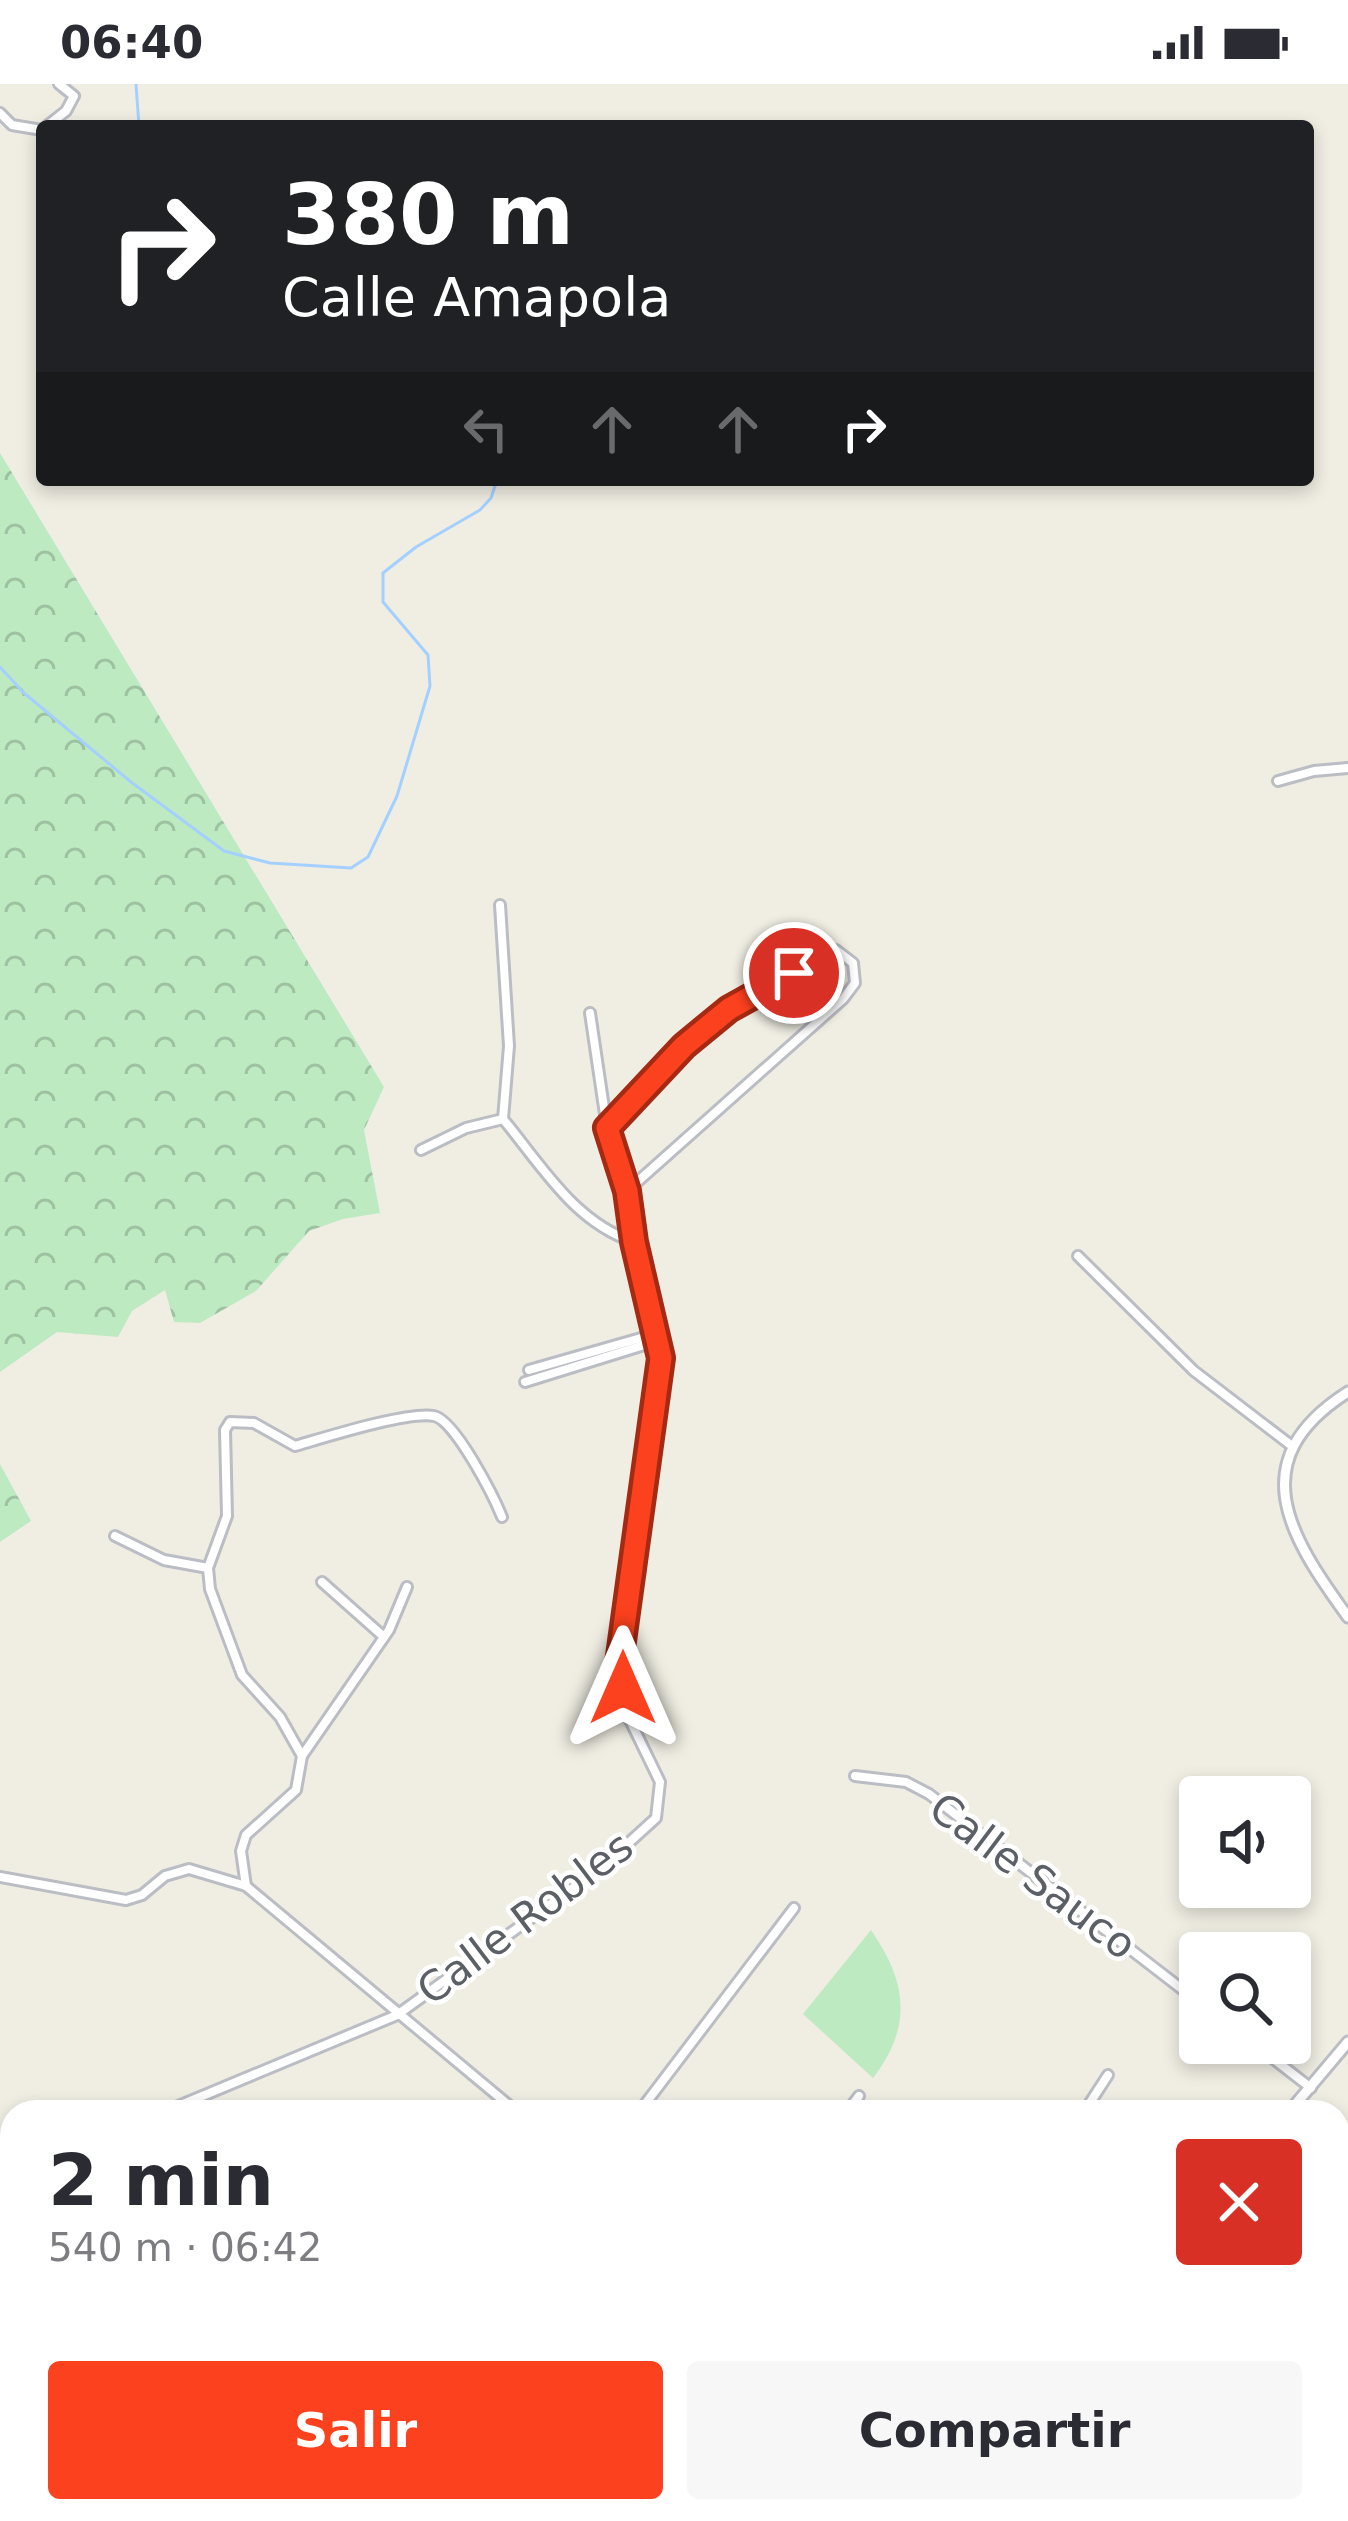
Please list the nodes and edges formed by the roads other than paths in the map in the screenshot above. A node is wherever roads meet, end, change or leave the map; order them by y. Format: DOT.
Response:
graph roads {
  1 [pos="58,84"];
  2 [pos="0,113"];
  3 [pos="55,120"];
  4 [pos="36,127"];
  5 [pos="1348,768"];
  6 [pos="1278,781"];
  7 [pos="500,905"];
  8 [pos="590,1013"];
  9 [pos="503,1119"];
  10 [pos="607,1128"];
  11 [pos="421,1150"];
  12 [pos="627,1191"];
  13 [pos="634,1242"];
  14 [pos="1078,1256"];
  15 [pos="656,1337"];
  16 [pos="529,1370"];
  17 [pos="525,1382"];
  18 [pos="1348,1392"];
  19 [pos="1292,1446"];
  20 [pos="502,1517"];
  21 [pos="115,1536"];
  22 [pos="208,1568"];
  23 [pos="322,1582"];
  24 [pos="407,1587"];
  25 [pos="1348,1617"];
  26 [pos="384,1637"];
  27 [pos="302,1756"];
  28 [pos="855,1776"];
  29 [pos="0,1877"];
  30 [pos="246,1886"];
  31 [pos="794,1908"];
  32 [pos="1179,1986"];
  33 [pos="397,2015"];
  34 [pos="1348,2042"];
  35 [pos="1280,2064"];
  36 [pos="1108,2075"];
  37 [pos="1311,2088"];
  38 [pos="859,2096"];
  39 [pos="193,2100"];
  40 [pos="502,2100"];
  41 [pos="648,2100"];
  42 [pos="856,2100"];
  43 [pos="1092,2100"];
  44 [pos="1300,2100"];
  1 -- 3 [label="street"];
  2 -- 4 [label="street"];
  5 -- 6 [label="street"];
  7 -- 9 [label="street"];
  8 -- 10 [label="street, Calle Robles"];
  9 -- 11 [label="street"];
  9 -- 13 [label="street"];
  10 -- 12 [label="street, Calle Robles"];
  10 -- 12 [label="street"];
  12 -- 13 [label="street, Calle Robles"];
  13 -- 15 [label="street, Calle Robles"];
  14 -- 19 [label="street"];
  15 -- 16 [label="street"];
  15 -- 17 [label="street"];
  15 -- 33 [label="street, Calle Robles"];
  18 -- 19 [label="street"];
  19 -- 25 [label="street"];
  20 -- 22 [label="street"];
  21 -- 22 [label="street"];
  22 -- 27 [label="street"];
  23 -- 26 [label="street"];
  24 -- 26 [label="street"];
  26 -- 27 [label="street"];
  27 -- 30 [label="street"];
  28 -- 32 [label="street, Calle Sauco"];
  29 -- 30 [label="street"];
  30 -- 33 [label="street"];
  31 -- 41 [label="street"];
  33 -- 39 [label="street, Calle Robles"];
  33 -- 40 [label="street"];
  34 -- 37 [label="street"];
  35 -- 37 [label="street"];
  36 -- 43 [label="street"];
  37 -- 44 [label="street"];
  38 -- 42 [label="street"];
}
